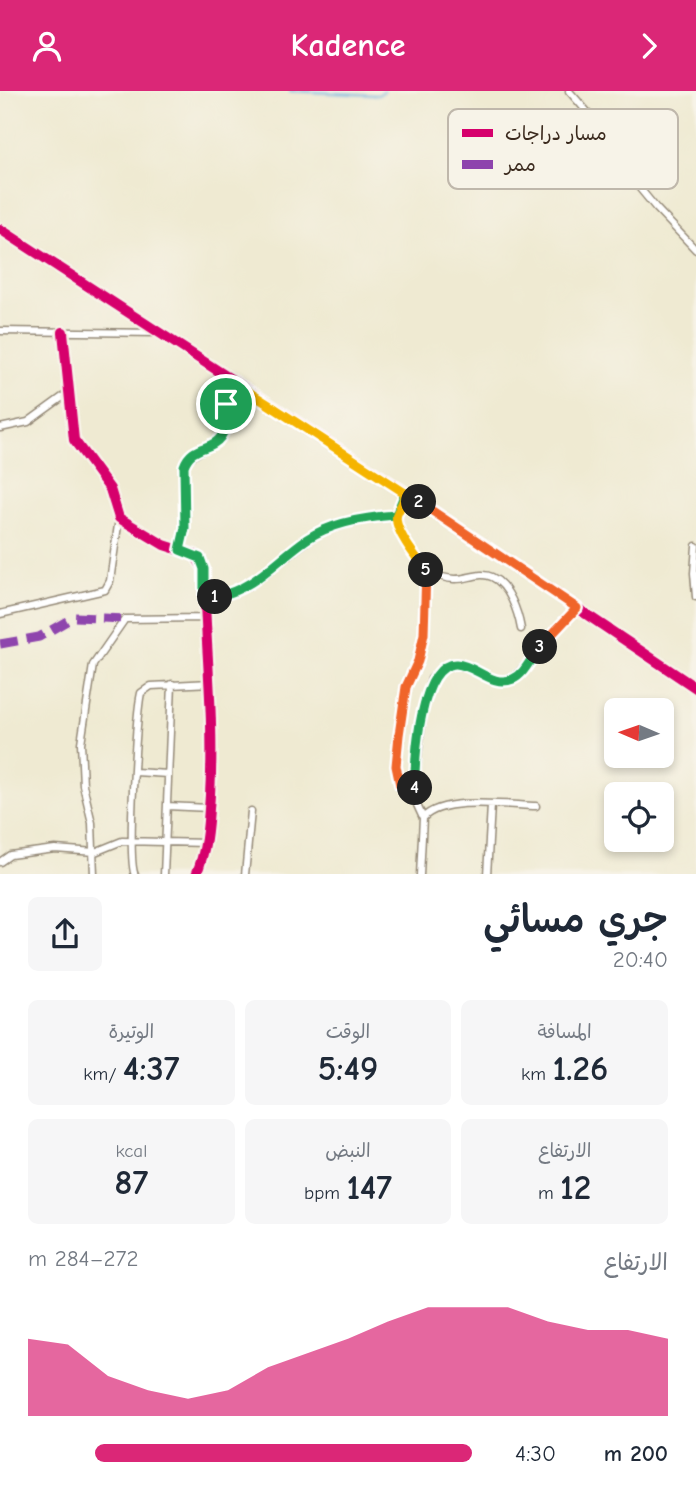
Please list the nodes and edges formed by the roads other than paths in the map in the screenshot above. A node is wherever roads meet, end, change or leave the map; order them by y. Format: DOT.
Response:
graph roads {
  1 [pos="569,91"];
  2 [pos="585,109"];
  3 [pos="640,189"];
  4 [pos="0,229"];
  5 [pos="696,250"];
  6 [pos="0,331"];
  7 [pos="63,332"];
  8 [pos="160,333"];
  9 [pos="233,382"];
  10 [pos="68,393"];
  11 [pos="0,428"];
  12 [pos="405,493"];
  13 [pos="396,515"];
  14 [pos="119,518"];
  15 [pos="696,546"];
  16 [pos="180,550"];
  17 [pos="427,570"];
  18 [pos="696,597"];
  19 [pos="204,600"];
  20 [pos="577,608"];
  21 [pos="0,614"];
  22 [pos="205,618"];
  23 [pos="521,629"];
  24 [pos="211,683"];
  25 [pos="172,684"];
  26 [pos="696,688"];
  27 [pos="135,772"];
  28 [pos="168,774"];
  29 [pos="415,794"];
  30 [pos="491,805"];
  31 [pos="167,806"];
  32 [pos="536,806"];
  33 [pos="209,808"];
  34 [pos="251,811"];
  35 [pos="423,818"];
  36 [pos="132,840"];
  37 [pos="165,842"];
  38 [pos="206,843"];
  39 [pos="95,852"];
  40 [pos="0,862"];
  41 [pos="94,874"];
  42 [pos="135,874"];
  43 [pos="164,874"];
  44 [pos="196,874"];
  45 [pos="245,874"];
  46 [pos="420,874"];
  47 [pos="486,874"];
  1 -- 2 [label="street"];
  3 -- 5 [label="street"];
  4 -- 8 [label="street"];
  6 -- 7 [label="street"];
  7 -- 8 [label="street"];
  7 -- 10 [label="street"];
  8 -- 9 [label="street"];
  9 -- 12 [label="street"];
  9 -- 16 [label="street"];
  10 -- 11 [label="street"];
  10 -- 14 [label="street"];
  12 -- 13 [label="street"];
  12 -- 20 [label="street"];
  13 -- 17 [label="street"];
  13 -- 19 [label="street"];
  14 -- 16 [label="street"];
  14 -- 21 [label="street"];
  15 -- 18 [label="street"];
  16 -- 19 [label="street"];
  17 -- 23 [label="street"];
  17 -- 29 [label="street"];
  19 -- 22 [label="street"];
  20 -- 26 [label="street"];
  20 -- 29 [label="street"];
  22 -- 24 [label="street"];
  22 -- 39 [label="street"];
  24 -- 25 [label="street"];
  24 -- 33 [label="street"];
  25 -- 27 [label="street"];
  25 -- 28 [label="street"];
  27 -- 28 [label="street"];
  27 -- 36 [label="street"];
  28 -- 31 [label="street"];
  29 -- 35 [label="street"];
  30 -- 32 [label="street"];
  30 -- 35 [label="street"];
  30 -- 47 [label="street"];
  31 -- 33 [label="street"];
  31 -- 37 [label="street"];
  33 -- 38 [label="street"];
  34 -- 45 [label="street"];
  35 -- 46 [label="street"];
  36 -- 37 [label="street"];
  36 -- 39 [label="street"];
  36 -- 42 [label="street"];
  37 -- 38 [label="street"];
  37 -- 43 [label="street"];
  38 -- 44 [label="street"];
  39 -- 40 [label="street"];
  39 -- 41 [label="street"];
}
